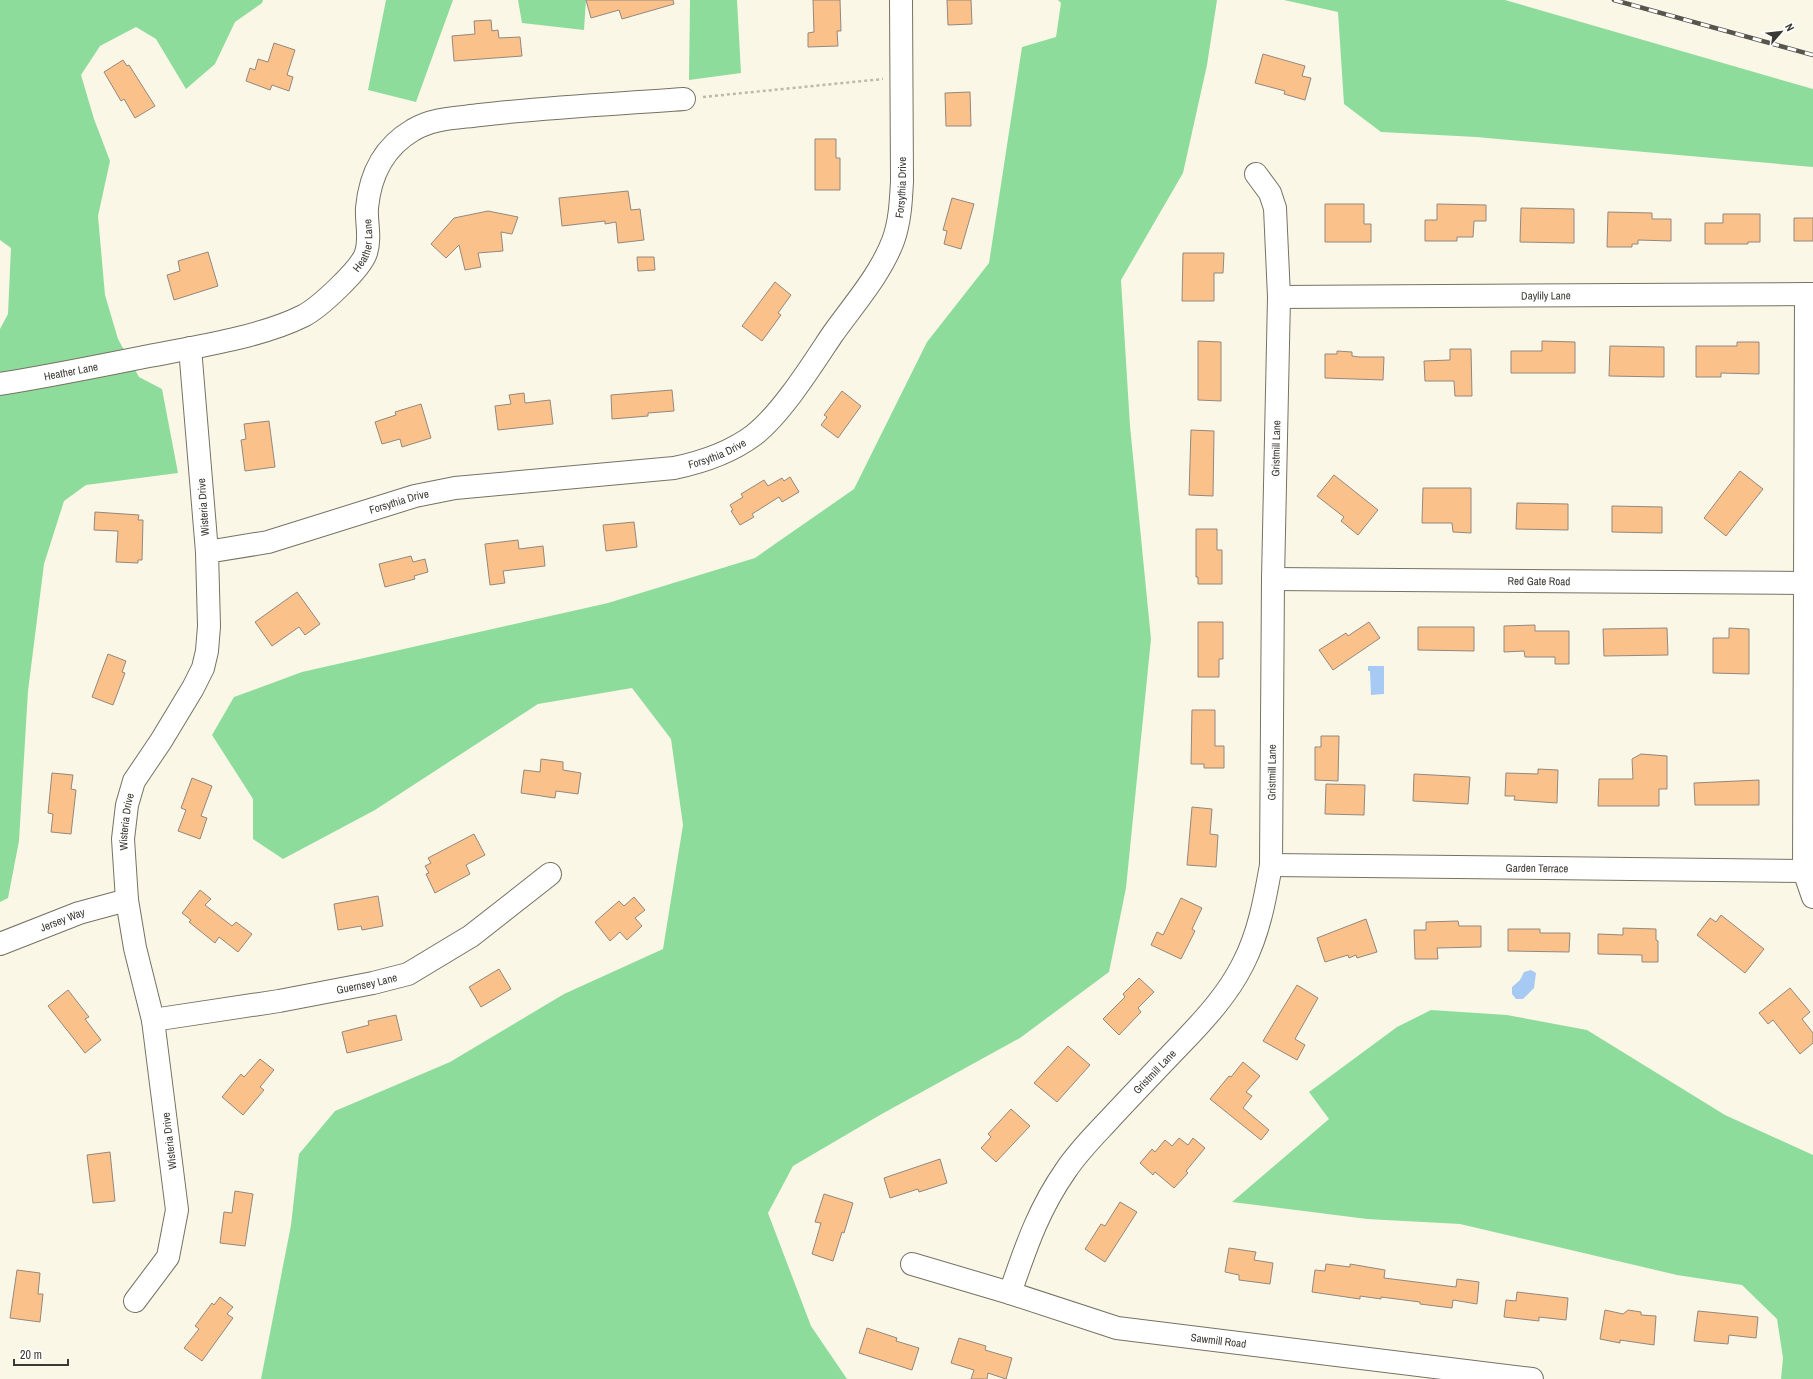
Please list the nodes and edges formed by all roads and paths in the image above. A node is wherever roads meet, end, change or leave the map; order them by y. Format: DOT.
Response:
graph roads {
  1 [pos="901,0"];
  2 [pos="901,78"];
  3 [pos="684,99"];
  4 [pos="1256,174"];
  5 [pos="1810,294"];
  6 [pos="1279,297"];
  7 [pos="190,348"];
  8 [pos="0,384"];
  9 [pos="206,552"];
  10 [pos="1273,579"];
  11 [pos="1805,583"];
  12 [pos="1271,866"];
  13 [pos="1804,871"];
  14 [pos="550,874"];
  15 [pos="1813,897"];
  16 [pos="127,900"];
  17 [pos="0,944"];
  18 [pos="153,1020"];
  19 [pos="912,1264"];
  20 [pos="1010,1293"];
  21 [pos="135,1300"];
  22 [pos="1532,1379"];
  1 -- 2 [label="street, Forsythia Drive"];
  2 -- 3 [label="path"];
  2 -- 9 [label="street, Forsythia Drive"];
  3 -- 7 [label="street, Heather Lane"];
  4 -- 6 [label="street, Gristmill Lane"];
  5 -- 6 [label="street, Daylily Lane"];
  5 -- 11 [label="street"];
  6 -- 10 [label="street, Gristmill Lane"];
  7 -- 8 [label="street, Heather Lane"];
  7 -- 9 [label="street, Wisteria Drive"];
  9 -- 16 [label="street, Wisteria Drive"];
  10 -- 11 [label="street, Red Gate Road"];
  10 -- 12 [label="street, Gristmill Lane"];
  11 -- 13 [label="street"];
  12 -- 13 [label="street, Garden Terrace"];
  12 -- 20 [label="street, Gristmill Lane"];
  13 -- 15 [label="street"];
  14 -- 18 [label="street, Guernsey Lane"];
  16 -- 17 [label="street, Jersey Way"];
  16 -- 18 [label="street, Wisteria Drive"];
  18 -- 21 [label="street, Wisteria Drive"];
  19 -- 20 [label="street, Sawmill Road"];
  20 -- 22 [label="street, Sawmill Road"];
}
